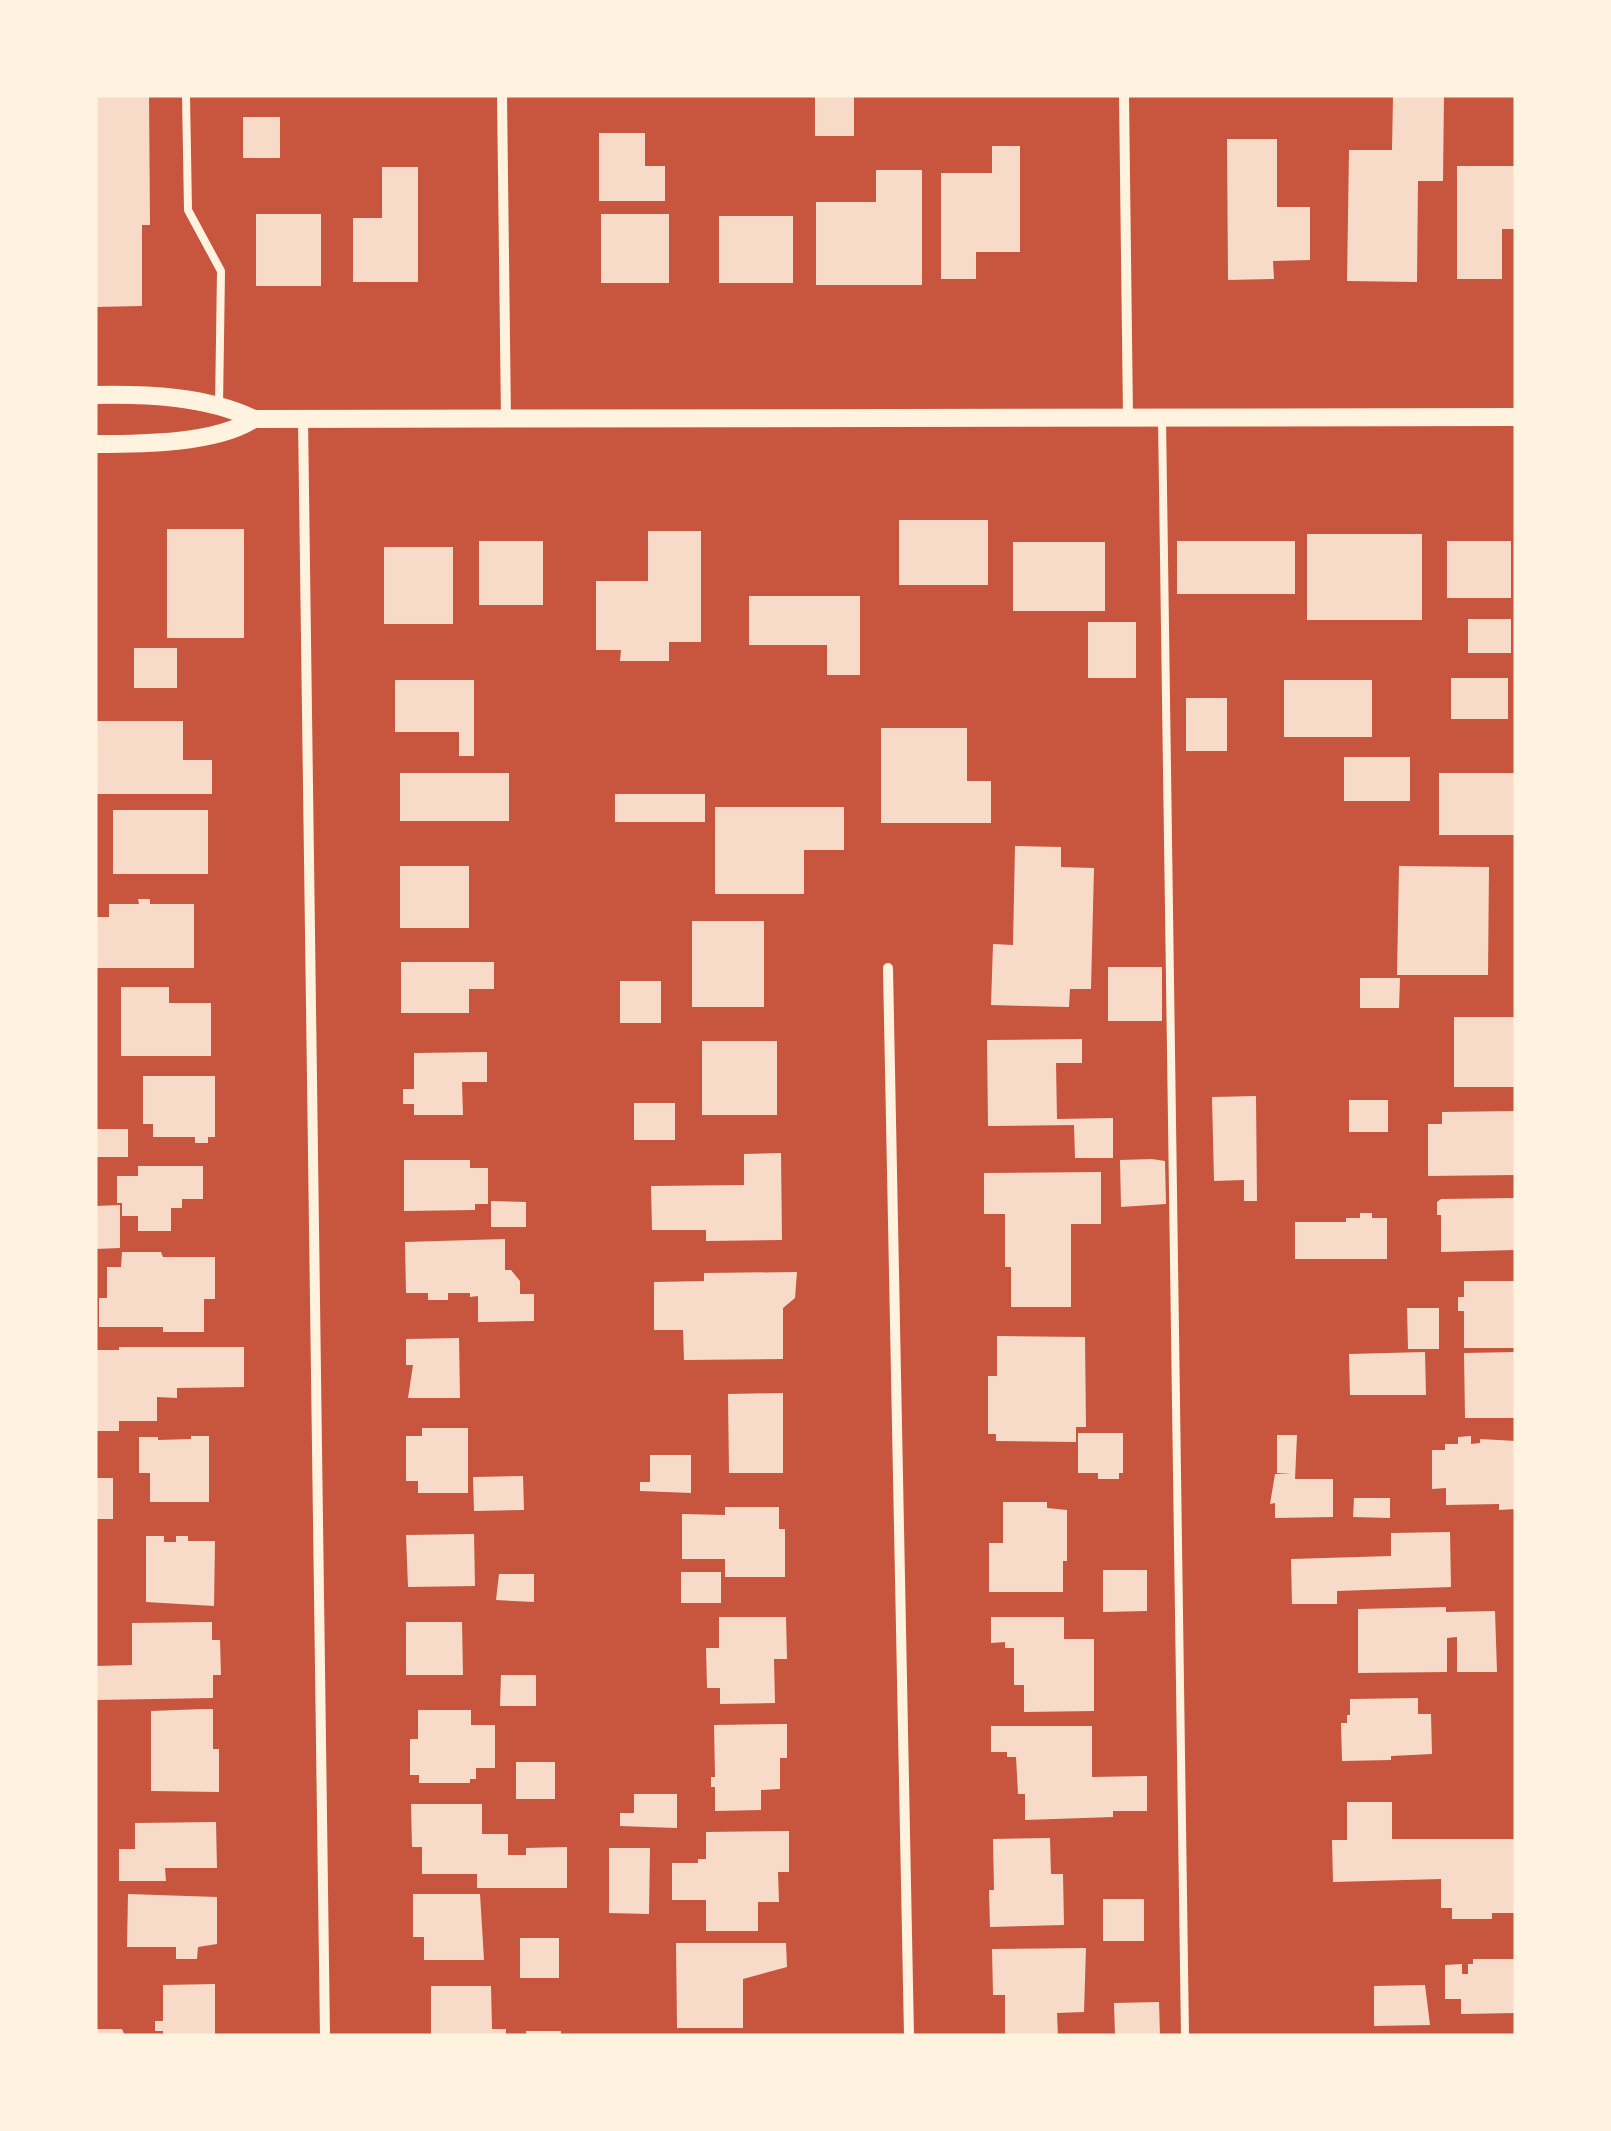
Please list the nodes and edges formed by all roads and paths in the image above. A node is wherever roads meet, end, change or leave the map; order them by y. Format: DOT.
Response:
graph roads {
  1 [pos="186,95"];
  2 [pos="502,95"];
  3 [pos="1124,95"];
  4 [pos="95,394"];
  5 [pos="219,406"];
  6 [pos="1128,417"];
  7 [pos="1162,417"];
  8 [pos="1516,417"];
  9 [pos="303,418"];
  10 [pos="254,419"];
  11 [pos="506,420"];
  12 [pos="95,444"];
  13 [pos="888,968"];
  14 [pos="324,2036"];
  15 [pos="909,2036"];
  16 [pos="1185,2036"];
  1 -- 5 [label="lane"];
  2 -- 11 [label="street"];
  3 -- 6 [label="street"];
  4 -- 5 [label="street"];
  5 -- 10 [label="street"];
  6 -- 7 [label="street"];
  6 -- 11 [label="street"];
  7 -- 8 [label="street"];
  7 -- 16 [label="lane"];
  9 -- 10 [label="street"];
  9 -- 11 [label="street"];
  9 -- 14 [label="street"];
  10 -- 12 [label="street"];
  13 -- 15 [label="street"];
}
